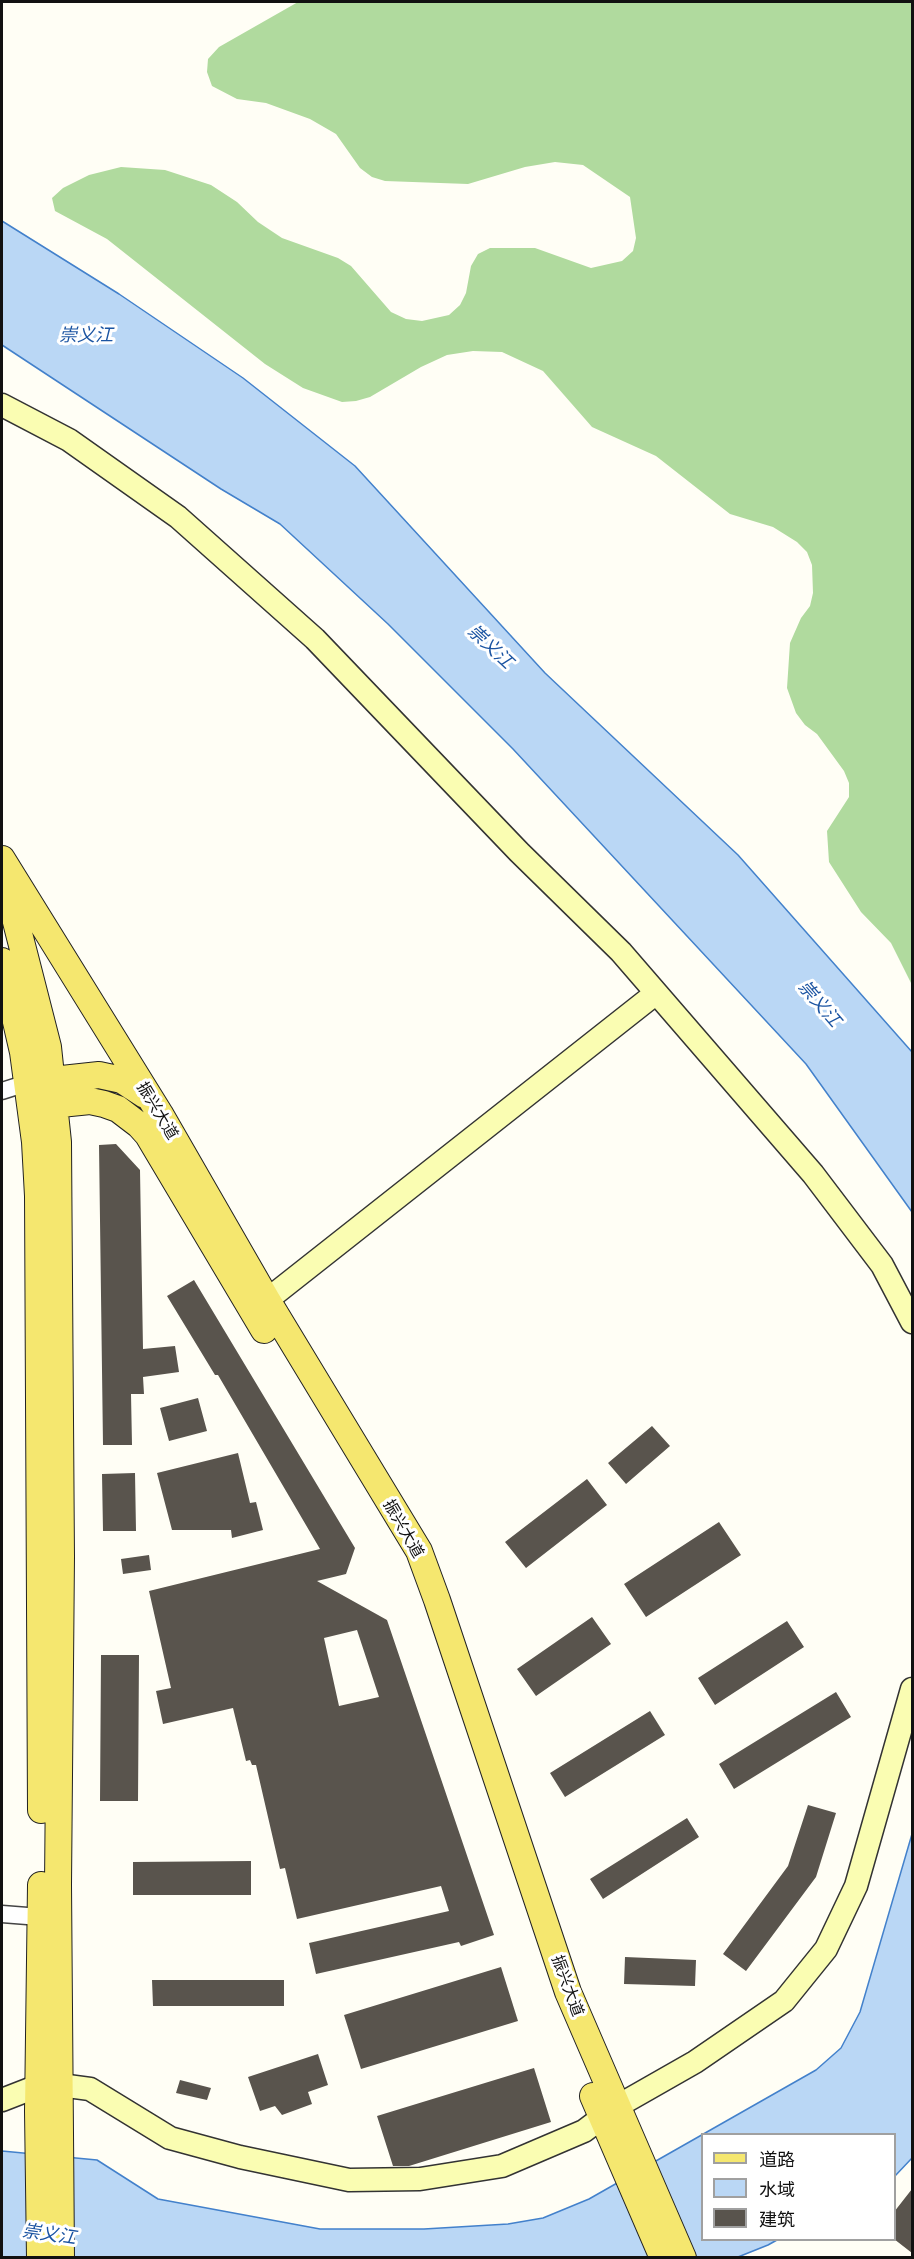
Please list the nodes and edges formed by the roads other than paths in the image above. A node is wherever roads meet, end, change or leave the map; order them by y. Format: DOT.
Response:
graph roads {
  1 [pos="2,405"];
  2 [pos="2,859"];
  3 [pos="2,880"];
  4 [pos="2,961"];
  5 [pos="655,994"];
  6 [pos="2,1092"];
  7 [pos="41,1094"];
  8 [pos="154,1124"];
  9 [pos="259,1304"];
  10 [pos="912,1322"];
  11 [pos="912,1689"];
  12 [pos="2,1914"];
  13 [pos="40,1917"];
  14 [pos="49,2098"];
  15 [pos="2,2100"];
  16 [pos="609,2112"];
  17 [pos="624,2144"];
  18 [pos="40,2258"];
  19 [pos="61,2258"];
  20 [pos="663,2258"];
  21 [pos="683,2258"];
  1 -- 5 [label="main road"];
  2 -- 8 [label="main road, 振兴大道"];
  3 -- 7 [label="main road"];
  4 -- 7 [label="main road"];
  5 -- 9 [label="main road"];
  5 -- 10 [label="main road"];
  6 -- 7 [label="street"];
  7 -- 8 [label="main road"];
  7 -- 13 [label="main road"];
  7 -- 14 [label="main road"];
  8 -- 9 [label="main road, 振兴大道"];
  9 -- 16 [label="main road, 振兴大道"];
  11 -- 16 [label="main road"];
  12 -- 13 [label="street"];
  13 -- 14 [label="main road"];
  14 -- 15 [label="main road"];
  14 -- 16 [label="main road"];
  14 -- 18 [label="main road"];
  14 -- 19 [label="main road"];
  16 -- 17 [label="main road, 振兴大道"];
  17 -- 20 [label="main road, 振兴大道"];
  17 -- 21 [label="main road, 振兴大道"];
}
